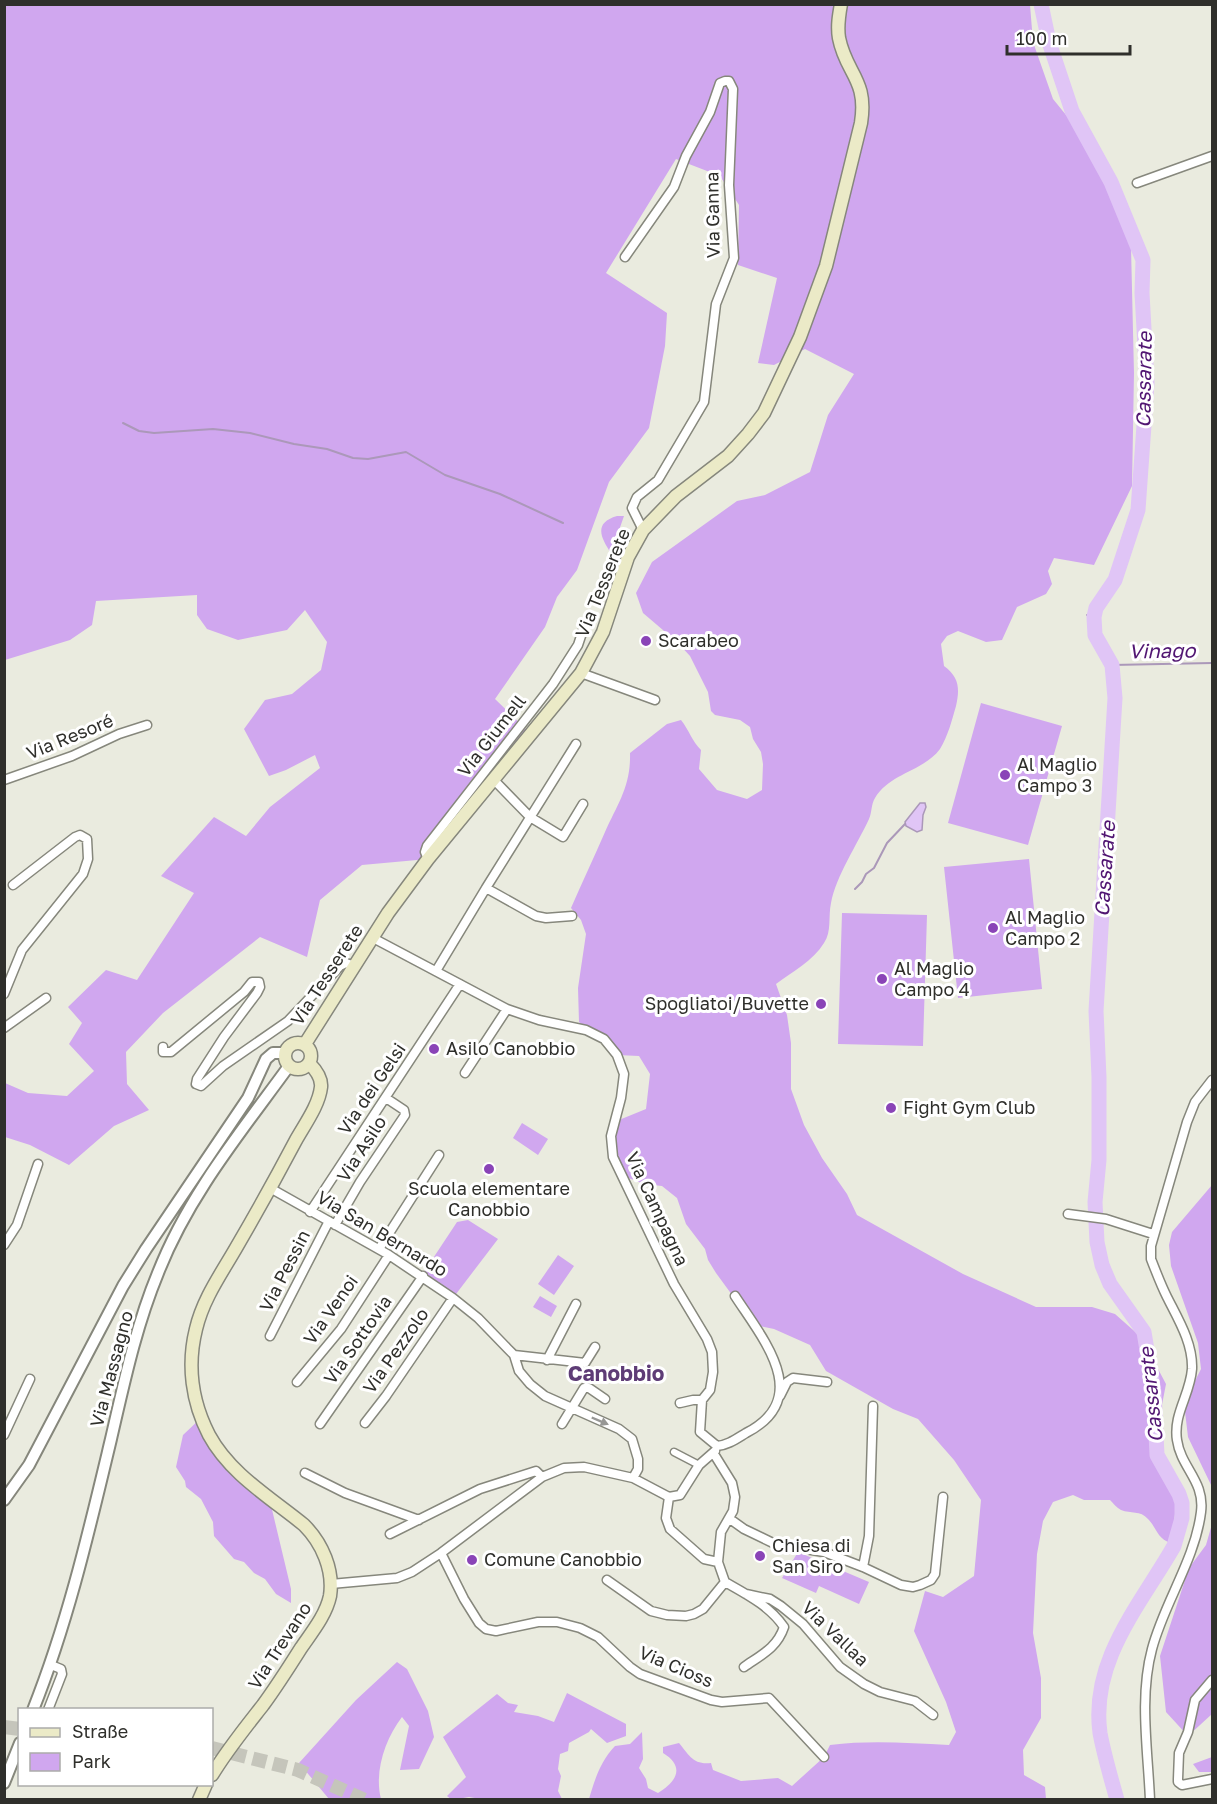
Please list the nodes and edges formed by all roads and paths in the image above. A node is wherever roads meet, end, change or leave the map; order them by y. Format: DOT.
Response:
graph roads {
  1 [pos="841,4"];
  2 [pos="1212,156"];
  3 [pos="1137,183"];
  4 [pos="625,257"];
  5 [pos="643,530"];
  6 [pos="583,630"];
  7 [pos="581,673"];
  8 [pos="655,700"];
  9 [pos="147,725"];
  10 [pos="576,744"];
  11 [pos="493,779"];
  12 [pos="4,780"];
  13 [pos="584,804"];
  14 [pos="530,817"];
  15 [pos="428,859"];
  16 [pos="13,885"];
  17 [pos="486,888"];
  18 [pos="572,915"];
  19 [pos="373,938"];
  20 [pos="355,966"];
  21 [pos="436,971"];
  22 [pos="460,984"];
  23 [pos="4,994"];
  24 [pos="46,998"];
  25 [pos="507,1009"];
  26 [pos="4,1029"];
  27 [pos="305,1044"];
  28 [pos="163,1047"];
  29 [pos="285,1053"];
  30 [pos="309,1063"];
  31 [pos="289,1066"];
  32 [pos="465,1073"];
  33 [pos="1212,1080"];
  34 [pos="386,1098"];
  35 [pos="439,1155"];
  36 [pos="38,1164"];
  37 [pos="270,1188"];
  38 [pos="310,1212"];
  39 [pos="1068,1214"];
  40 [pos="332,1223"];
  41 [pos="1153,1233"];
  42 [pos="4,1245"];
  43 [pos="379,1249"];
  44 [pos="389,1255"];
  45 [pos="423,1276"];
  46 [pos="735,1296"];
  47 [pos="453,1298"];
  48 [pos="576,1304"];
  49 [pos="270,1336"];
  50 [pos="594,1347"];
  51 [pos="514,1355"];
  52 [pos="547,1360"];
  53 [pos="30,1379"];
  54 [pos="297,1382"];
  55 [pos="827,1382"];
  56 [pos="780,1397"];
  57 [pos="605,1399"];
  58 [pos="702,1400"];
  59 [pos="680,1403"];
  60 [pos="873,1406"];
  61 [pos="572,1407"];
  62 [pos="365,1423"];
  63 [pos="320,1424"];
  64 [pos="562,1424"];
  65 [pos="4,1435"];
  66 [pos="715,1450"];
  67 [pos="674,1452"];
  68 [pos="699,1465"];
  69 [pos="305,1473"];
  70 [pos="542,1477"];
  71 [pos="635,1479"];
  72 [pos="669,1497"];
  73 [pos="944,1497"];
  74 [pos="4,1500"];
  75 [pos="732,1515"];
  76 [pos="419,1520"];
  77 [pos="390,1534"];
  78 [pos="441,1553"];
  79 [pos="718,1562"];
  80 [pos="863,1567"];
  81 [pos="607,1580"];
  82 [pos="725,1582"];
  83 [pos="331,1584"];
  84 [pos="746,1594"];
  85 [pos="51,1665"];
  86 [pos="744,1667"];
  87 [pos="1212,1680"];
  88 [pos="34,1708"];
  89 [pos="49,1708"];
  90 [pos="933,1715"];
  91 [pos="18,1748"];
  92 [pos="824,1757"];
  93 [pos="213,1773"];
  94 [pos="1212,1779"];
  95 [pos="4,1783"];
  96 [pos="206,1786"];
  97 [pos="199,1800"];
  98 [pos="1150,1800"];
  1 -- 5 [label="main road, Via Tesserete"];
  2 -- 3 [label="street"];
  4 -- 5 [label="street, Via Ganna"];
  5 -- 7 [label="main road, Via Tesserete"];
  6 -- 15 [label="street, Via Giumell"];
  7 -- 8 [label="street"];
  7 -- 11 [label="main road, Via Tesserete"];
  9 -- 12 [label="street, Via Resoré"];
  10 -- 14 [label="street"];
  11 -- 14 [label="street"];
  11 -- 15 [label="main road, Via Tesserete"];
  13 -- 14 [label="street"];
  14 -- 17 [label="street"];
  15 -- 19 [label="main road, Via Tesserete"];
  16 -- 23 [label="street"];
  17 -- 18 [label="street"];
  17 -- 21 [label="street"];
  19 -- 20 [label="main road, Via Tesserete"];
  19 -- 21 [label="street, Via Campagna"];
  20 -- 27 [label="main road, Via Tesserete"];
  20 -- 28 [label="street"];
  21 -- 22 [label="street, Via Campagna"];
  22 -- 25 [label="street, Via Campagna"];
  22 -- 34 [label="street, Via dei Gelsi"];
  24 -- 26 [label="street"];
  25 -- 32 [label="street"];
  25 -- 58 [label="street, Via Campagna"];
  27 -- 29 [label="main road"];
  27 -- 30 [label="main road"];
  29 -- 31 [label="main road"];
  29 -- 74 [label="street"];
  30 -- 31 [label="main road"];
  30 -- 37 [label="main road"];
  31 -- 85 [label="street, Via Massagno"];
  33 -- 41 [label="street"];
  34 -- 38 [label="street, Via dei Gelsi"];
  34 -- 40 [label="street, Via Asilo"];
  35 -- 43 [label="street"];
  36 -- 42 [label="street"];
  37 -- 38 [label="street, Via San Bernardo"];
  37 -- 83 [label="main road"];
  38 -- 40 [label="street, Via San Bernardo"];
  39 -- 41 [label="street"];
  40 -- 43 [label="street, Via San Bernardo"];
  40 -- 49 [label="street, Via Pessin"];
  41 -- 98 [label="street"];
  43 -- 44 [label="street, Via San Bernardo"];
  44 -- 45 [label="street, Via San Bernardo"];
  44 -- 54 [label="street, Via Venoi"];
  45 -- 47 [label="street, Via San Bernardo"];
  45 -- 63 [label="street, Via Sottovia"];
  46 -- 56 [label="street"];
  47 -- 51 [label="street, Via San Bernardo"];
  47 -- 62 [label="street, Via Pezzolo"];
  48 -- 52 [label="street"];
  50 -- 52 [label="street"];
  51 -- 52 [label="street"];
  51 -- 61 [label="street, Via San Bernardo"];
  53 -- 65 [label="street"];
  55 -- 56 [label="street"];
  56 -- 66 [label="street"];
  57 -- 61 [label="street"];
  58 -- 59 [label="street"];
  58 -- 66 [label="street, Via Campagna"];
  60 -- 80 [label="street"];
  61 -- 64 [label="street"];
  61 -- 71 [label="street, Via San Bernardo, one-way"];
  66 -- 68 [label="street"];
  66 -- 75 [label="street"];
  67 -- 68 [label="street"];
  68 -- 72 [label="street"];
  69 -- 76 [label="street"];
  70 -- 71 [label="street"];
  70 -- 76 [label="street"];
  70 -- 78 [label="street"];
  71 -- 72 [label="street"];
  72 -- 79 [label="street"];
  73 -- 80 [label="street"];
  75 -- 79 [label="street"];
  75 -- 80 [label="street"];
  76 -- 77 [label="street"];
  78 -- 83 [label="street"];
  78 -- 92 [label="street, Via Cioss"];
  79 -- 82 [label="street"];
  81 -- 82 [label="street"];
  82 -- 84 [label="street"];
  83 -- 93 [label="main road, Via Trevano"];
  84 -- 86 [label="street"];
  84 -- 90 [label="street, Via Vallaa"];
  85 -- 88 [label="street, Via Massagno"];
  85 -- 89 [label="street"];
  87 -- 94 [label="street"];
  91 -- 95 [label="street"];
  96 -- 97 [label="main road"];
}
